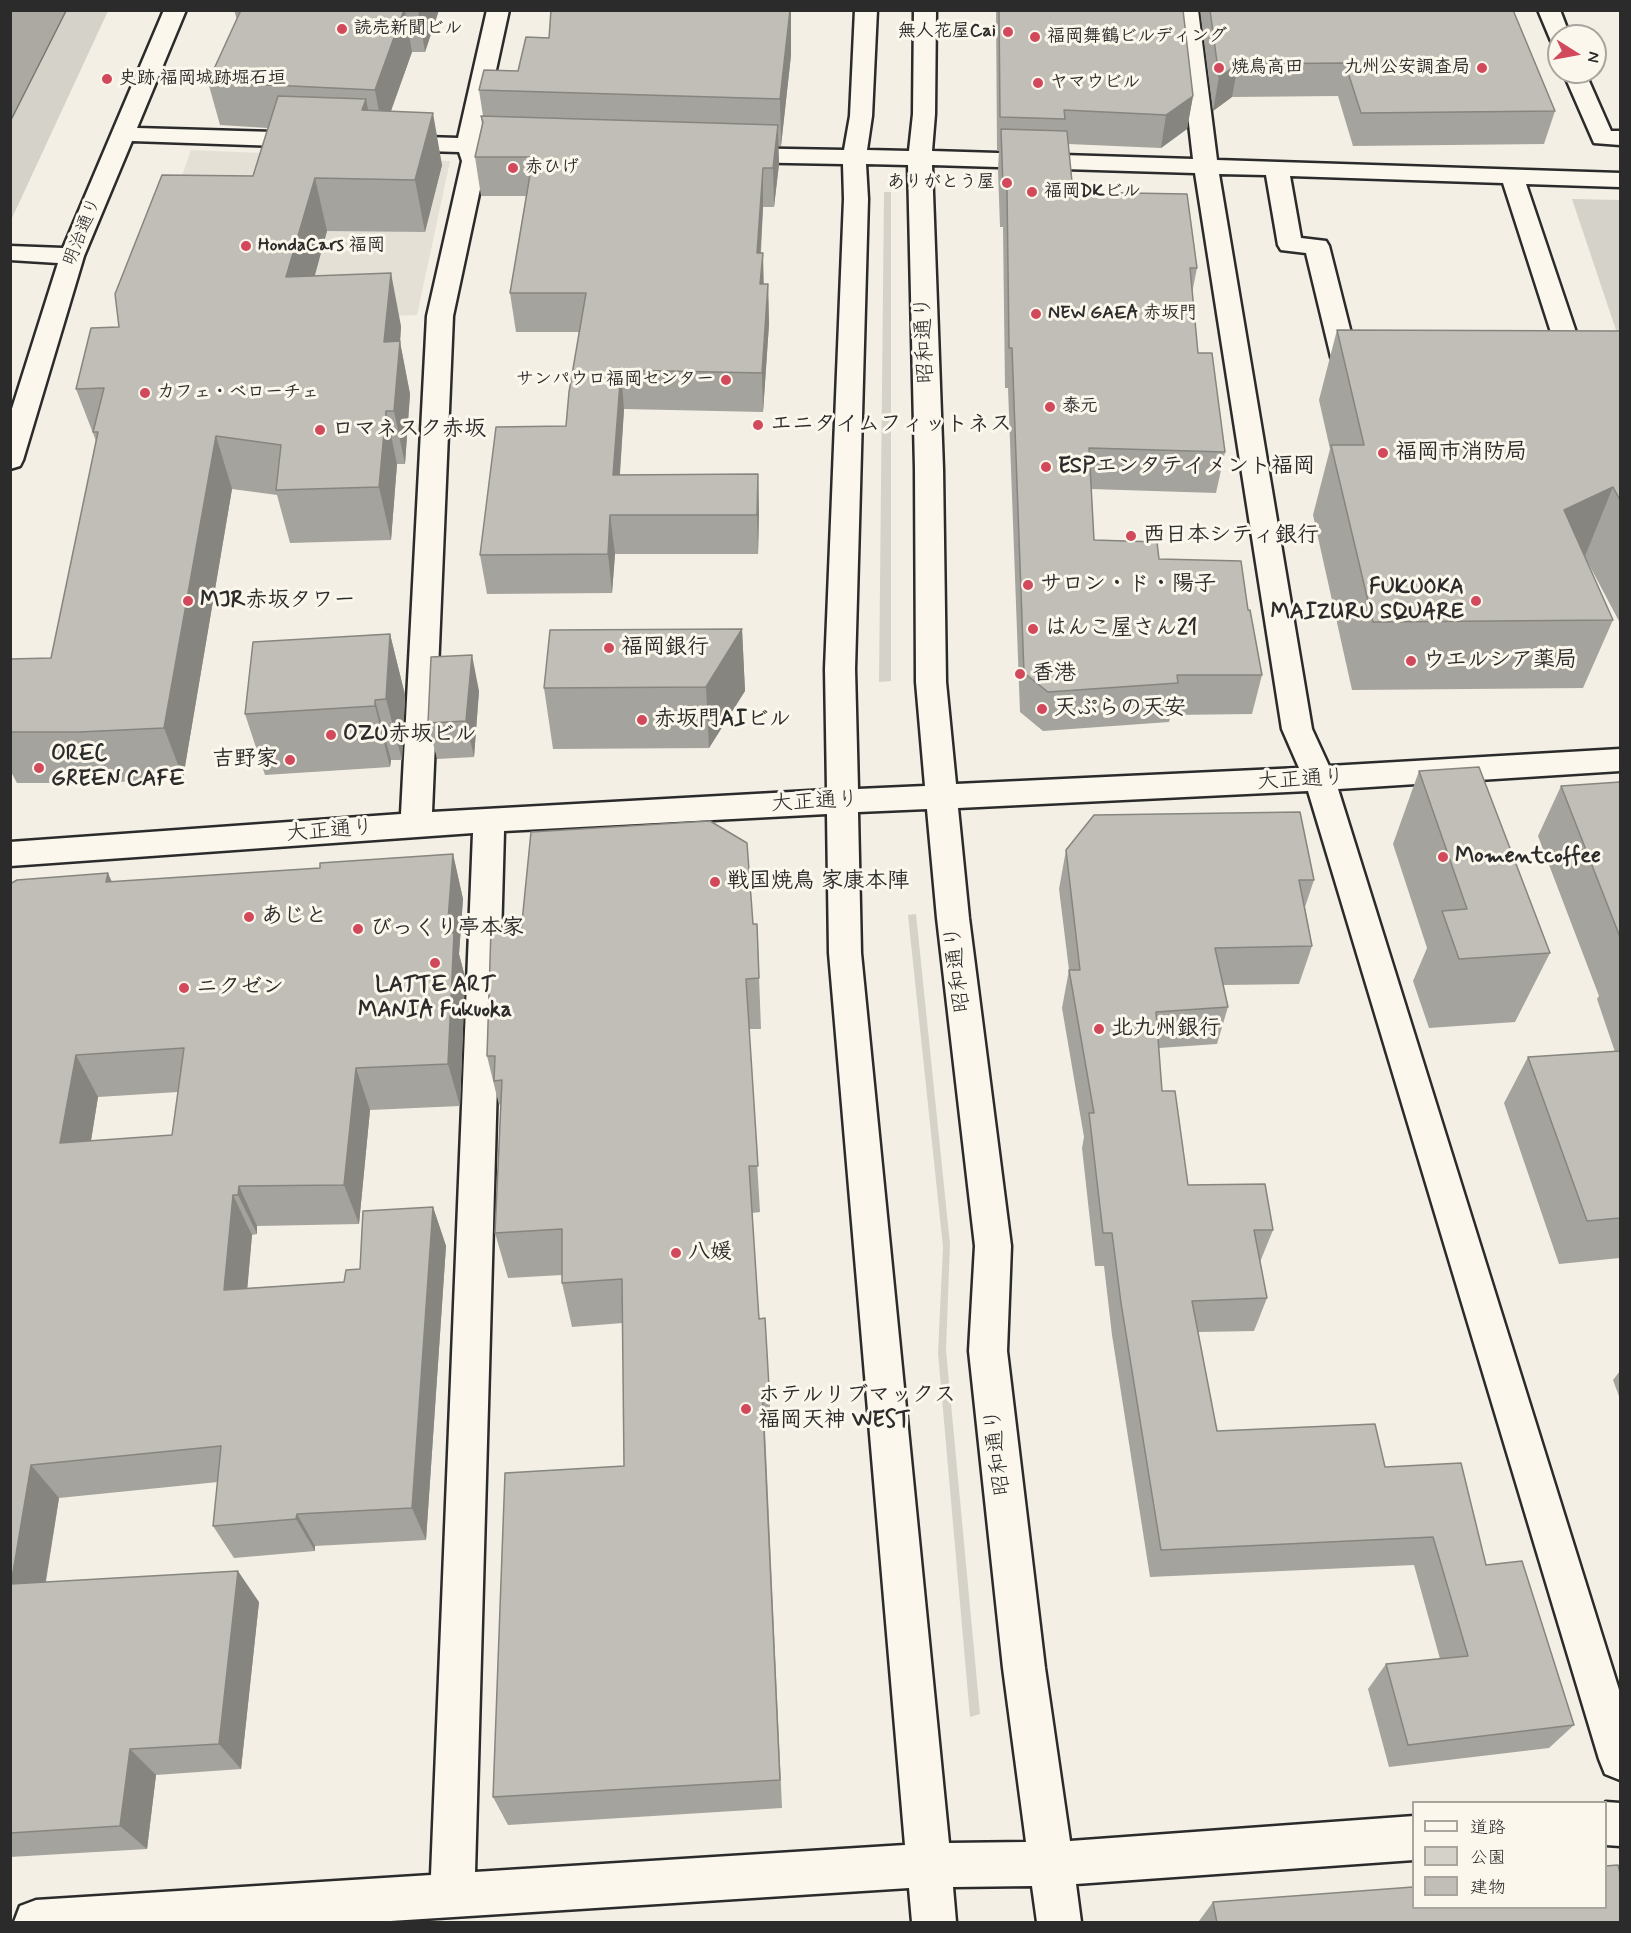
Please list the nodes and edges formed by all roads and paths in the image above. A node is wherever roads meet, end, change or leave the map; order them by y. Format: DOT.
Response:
graph roads {
  1 [pos="175,10"];
  2 [pos="498,10"];
  3 [pos="866,10"];
  4 [pos="925,10"];
  5 [pos="1187,10"];
  6 [pos="1581,84"];
  7 [pos="125,134"];
  8 [pos="1611,138"];
  9 [pos="328,141"];
  10 [pos="374,142"];
  11 [pos="468,145"];
  12 [pos="538,148"];
  13 [pos="716,154"];
  14 [pos="854,159"];
  15 [pos="920,159"];
  16 [pos="1206,166"];
  17 [pos="1277,169"];
  18 [pos="1512,177"];
  19 [pos="1619,180"];
  20 [pos="10,253"];
  21 [pos="72,256"];
  22 [pos="1390,358"];
  23 [pos="1539,362"];
  24 [pos="12,454"];
  25 [pos="1620,760"];
  26 [pos="1320,780"];
  27 [pos="943,798"];
  28 [pos="844,801"];
  29 [pos="489,821"];
  30 [pos="416,826"];
  31 [pos="10,854"];
  32 [pos="1620,1759"];
  33 [pos="1412,1838"];
  34 [pos="1052,1864"];
  35 [pos="929,1865"];
  36 [pos="452,1897"];
  37 [pos="36,1923"];
  38 [pos="934,1923"];
  39 [pos="1059,1923"];
  1 -- 7 [label="street, 明治通り"];
  2 -- 11 [label="street"];
  3 -- 14 [label="street"];
  4 -- 15 [label="street, 昭和通り"];
  5 -- 16 [label="street"];
  6 -- 8 [label="street"];
  7 -- 9 [label="street"];
  7 -- 21 [label="street, 明治通り"];
  8 -- 19 [label="street"];
  10 -- 11 [label="street"];
  11 -- 12 [label="street"];
  11 -- 30 [label="street"];
  13 -- 14 [label="street"];
  14 -- 15 [label="street"];
  14 -- 28 [label="street"];
  15 -- 16 [label="street"];
  15 -- 27 [label="street, 昭和通り"];
  16 -- 17 [label="street"];
  16 -- 26 [label="street"];
  17 -- 18 [label="street"];
  17 -- 22 [label="street"];
  18 -- 19 [label="street"];
  18 -- 23 [label="street"];
  20 -- 21 [label="street"];
  21 -- 24 [label="street, 明治通り"];
  25 -- 26 [label="street, 大正通り"];
  26 -- 27 [label="street, 大正通り"];
  26 -- 32 [label="street"];
  27 -- 28 [label="street, 大正通り"];
  27 -- 34 [label="street, 昭和通り"];
  28 -- 29 [label="street, 大正通り"];
  28 -- 35 [label="street"];
  29 -- 30 [label="street, 大正通り"];
  29 -- 36 [label="street"];
  30 -- 31 [label="street, 大正通り"];
  33 -- 34 [label="street"];
  34 -- 35 [label="street"];
  34 -- 39 [label="street, 昭和通り"];
  35 -- 36 [label="street"];
  35 -- 38 [label="street"];
  36 -- 37 [label="street"];
}
